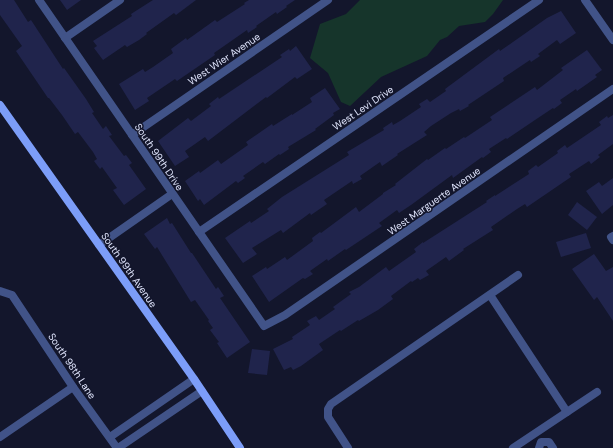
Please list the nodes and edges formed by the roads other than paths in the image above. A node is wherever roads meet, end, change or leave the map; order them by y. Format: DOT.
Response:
graph roads {
  1 [pos="39,0"];
  2 [pos="120,0"];
  3 [pos="328,0"];
  4 [pos="539,0"];
  5 [pos="585,0"];
  6 [pos="65,38"];
  7 [pos="613,40"];
  8 [pos="613,89"];
  9 [pos="0,105"];
  10 [pos="132,135"];
  11 [pos="172,194"];
  12 [pos="199,232"];
  13 [pos="99,245"];
  14 [pos="518,275"];
  15 [pos="0,291"];
  16 [pos="490,295"];
  17 [pos="264,326"];
  18 [pos="194,379"];
  19 [pos="73,387"];
  20 [pos="202,391"];
  21 [pos="597,392"];
  22 [pos="567,412"];
  23 [pos="535,433"];
  24 [pos="0,437"];
  25 [pos="110,437"];
  26 [pos="540,445"];
  27 [pos="118,448"];
  28 [pos="240,448"];
  29 [pos="348,448"];
  30 [pos="513,448"];
  31 [pos="553,448"];
  1 -- 6 [label="street, South 99th Drive"];
  2 -- 6 [label="street"];
  3 -- 10 [label="street, West Wier Avenue"];
  4 -- 12 [label="street, West Levi Drive"];
  5 -- 7 [label="street"];
  6 -- 10 [label="street, South 99th Drive"];
  8 -- 17 [label="street, West Marguerte Avenue"];
  9 -- 13 [label="main road, South 99th Avenue"];
  10 -- 11 [label="street, South 99th Drive"];
  11 -- 12 [label="street, South 99th Drive"];
  11 -- 13 [label="street"];
  12 -- 17 [label="street, South 99th Drive"];
  13 -- 18 [label="main road, South 99th Avenue"];
  14 -- 16 [label="street"];
  15 -- 19 [label="street, South 98th Lane"];
  16 -- 22 [label="street"];
  16 -- 29 [label="street"];
  18 -- 20 [label="main road, South 99th Avenue"];
  18 -- 25 [label="street"];
  19 -- 24 [label="street"];
  19 -- 25 [label="street, South 98th Lane"];
  20 -- 27 [label="street"];
  20 -- 28 [label="main road, South 99th Avenue"];
  21 -- 22 [label="street"];
  22 -- 23 [label="street"];
  23 -- 26 [label="street"];
  23 -- 30 [label="street"];
  25 -- 27 [label="street, South 98th Lane"];
  26 -- 31 [label="street"];
}
